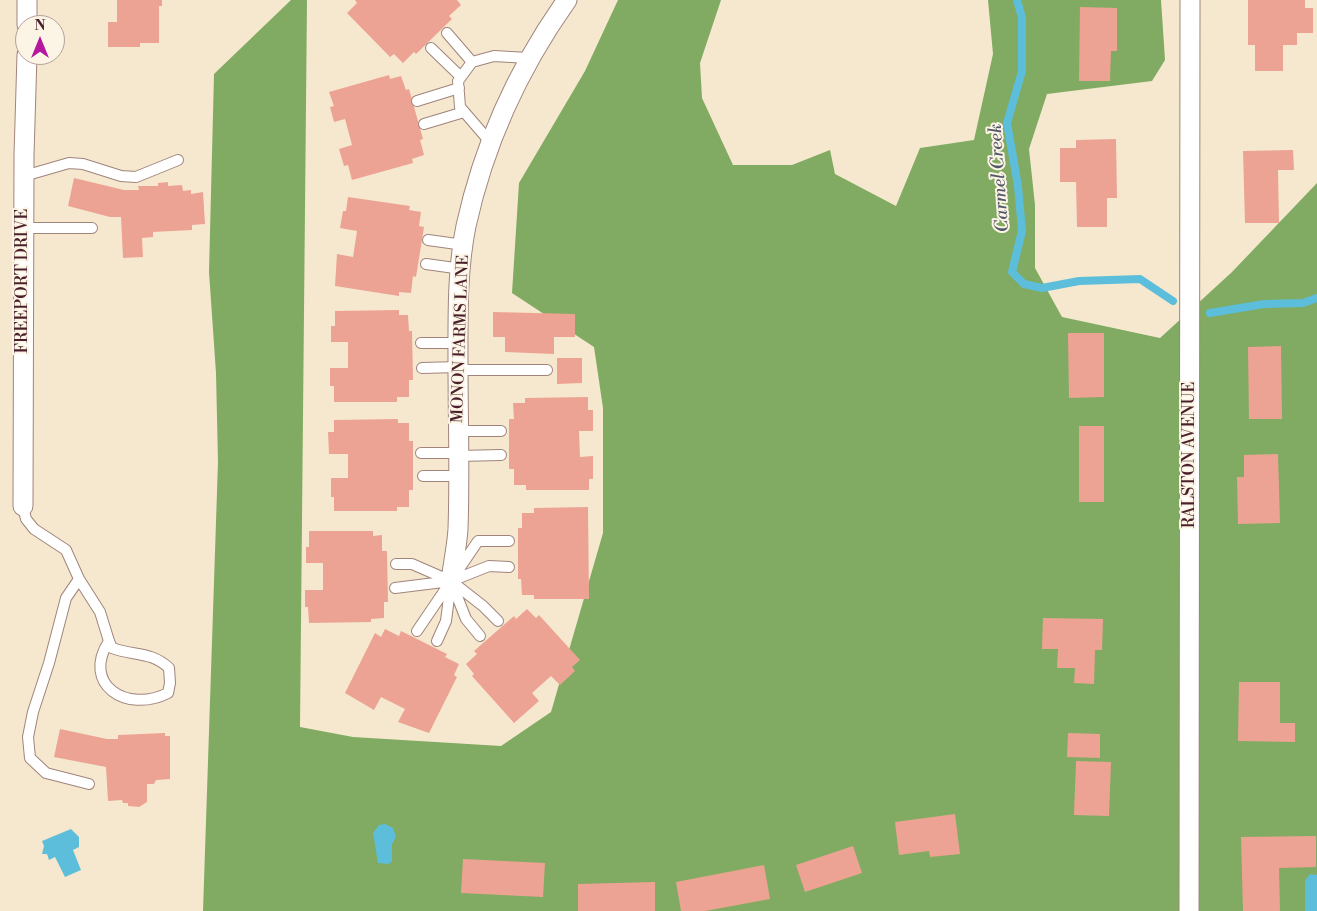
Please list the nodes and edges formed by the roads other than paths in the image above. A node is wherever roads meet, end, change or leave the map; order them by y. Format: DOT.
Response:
graph roads {
  1 [pos="27,0"];
  2 [pos="567,0"];
  3 [pos="1190,0"];
  4 [pos="27,15"];
  5 [pos="447,34"];
  6 [pos="431,48"];
  7 [pos="528,58"];
  8 [pos="472,62"];
  9 [pos="27,65"];
  10 [pos="461,77"];
  11 [pos="459,88"];
  12 [pos="417,101"];
  13 [pos="464,112"];
  14 [pos="424,124"];
  15 [pos="491,143"];
  16 [pos="178,160"];
  17 [pos="24,176"];
  18 [pos="23,228"];
  19 [pos="92,228"];
  20 [pos="428,240"];
  21 [pos="464,245"];
  22 [pos="426,264"];
  23 [pos="462,269"];
  24 [pos="458,343"];
  25 [pos="421,344"];
  26 [pos="422,368"];
  27 [pos="458,369"];
  28 [pos="547,370"];
  29 [pos="458,431"];
  30 [pos="500,431"];
  31 [pos="421,453"];
  32 [pos="458,454"];
  33 [pos="501,455"];
  34 [pos="423,476"];
  35 [pos="458,476"];
  36 [pos="23,506"];
  37 [pos="510,542"];
  38 [pos="396,564"];
  39 [pos="510,567"];
  40 [pos="79,579"];
  41 [pos="451,581"];
  42 [pos="394,588"];
  43 [pos="498,621"];
  44 [pos="417,632"];
  45 [pos="480,636"];
  46 [pos="437,641"];
  47 [pos="108,646"];
  48 [pos="88,784"];
  49 [pos="1190,911"];
  1 -- 4 [label="street"];
  2 -- 7 [label="street, MONON FARMS LANE"];
  3 -- 49 [label="street, RALSTON AVENUE"];
  5 -- 8 [label="lane"];
  6 -- 10 [label="lane"];
  7 -- 8 [label="lane"];
  7 -- 15 [label="street, MONON FARMS LANE"];
  8 -- 10 [label="lane"];
  9 -- 17 [label="street, FREEPORT DRIVE"];
  10 -- 11 [label="lane"];
  11 -- 12 [label="lane"];
  11 -- 13 [label="lane"];
  13 -- 14 [label="lane"];
  13 -- 15 [label="lane"];
  15 -- 21 [label="street, MONON FARMS LANE"];
  16 -- 17 [label="lane"];
  17 -- 18 [label="street, FREEPORT DRIVE"];
  18 -- 19 [label="lane"];
  18 -- 36 [label="street, FREEPORT DRIVE"];
  20 -- 21 [label="lane"];
  21 -- 23 [label="street, MONON FARMS LANE"];
  22 -- 23 [label="lane"];
  23 -- 24 [label="street, MONON FARMS LANE"];
  24 -- 25 [label="lane"];
  24 -- 27 [label="street, MONON FARMS LANE"];
  26 -- 27 [label="lane"];
  27 -- 28 [label="lane"];
  27 -- 29 [label="street, MONON FARMS LANE"];
  29 -- 30 [label="lane"];
  29 -- 32 [label="street, MONON FARMS LANE"];
  31 -- 32 [label="lane"];
  32 -- 33 [label="lane"];
  32 -- 35 [label="street, MONON FARMS LANE"];
  34 -- 35 [label="lane"];
  35 -- 41 [label="street, MONON FARMS LANE"];
  36 -- 40 [label="lane"];
  37 -- 41 [label="lane"];
  38 -- 41 [label="lane"];
  39 -- 41 [label="lane"];
  40 -- 47 [label="lane"];
  40 -- 48 [label="lane"];
  41 -- 42 [label="lane"];
  41 -- 43 [label="lane"];
  41 -- 44 [label="lane"];
  41 -- 45 [label="lane"];
  41 -- 46 [label="lane"];
  47 -- 47 [label="lane"];
}
